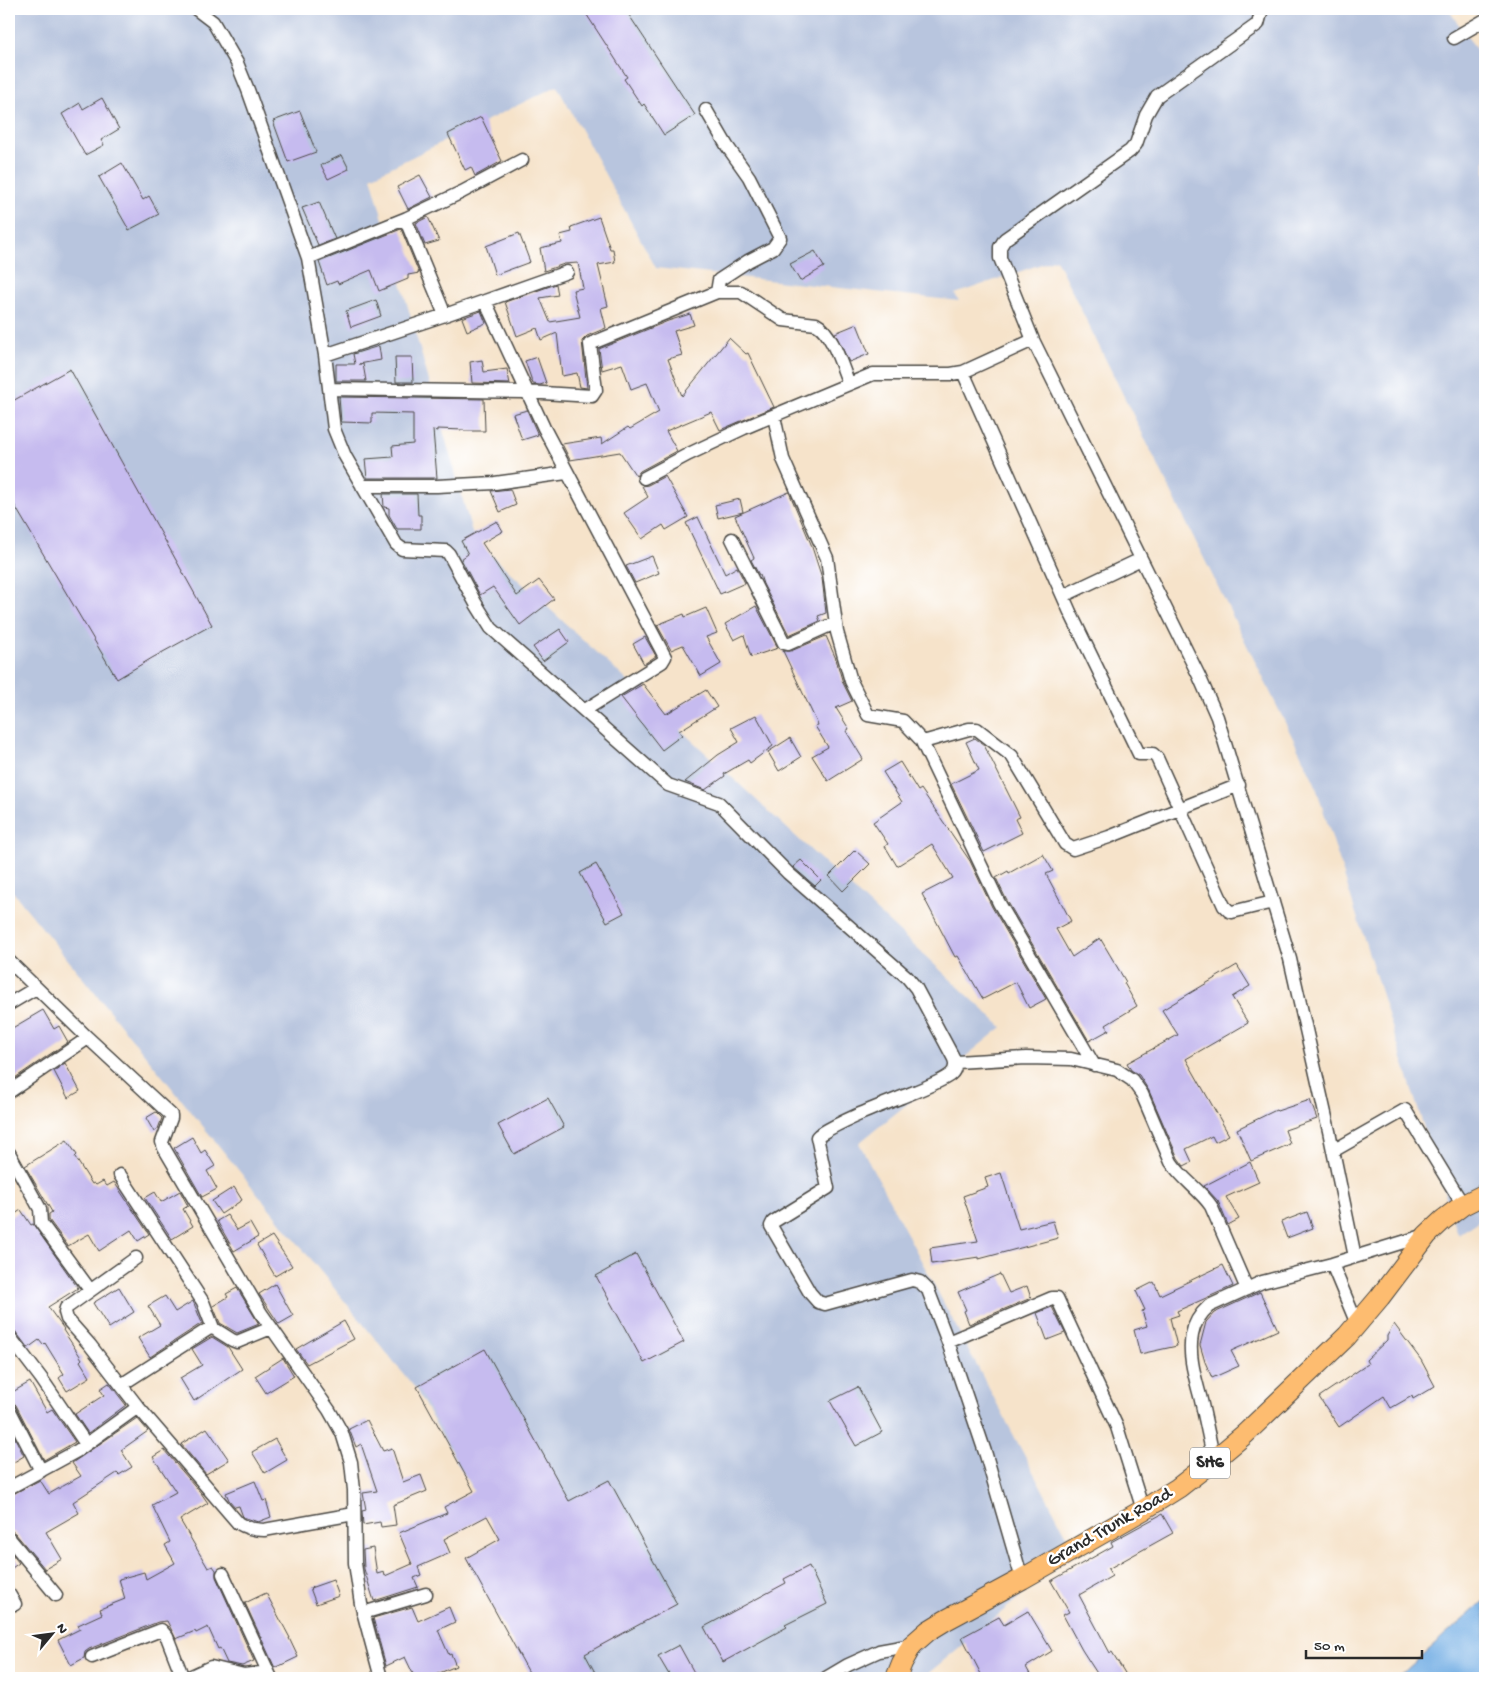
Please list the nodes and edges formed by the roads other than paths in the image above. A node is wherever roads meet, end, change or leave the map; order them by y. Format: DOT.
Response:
graph roads {
  1 [pos="196,9"];
  2 [pos="1262,9"];
  3 [pos="1485,20"];
  4 [pos="1454,38"];
  5 [pos="706,110"];
  6 [pos="522,160"];
  7 [pos="407,218"];
  8 [pos="308,258"];
  9 [pos="567,272"];
  10 [pos="717,292"];
  11 [pos="484,302"];
  12 [pos="445,315"];
  13 [pos="1033,340"];
  14 [pos="325,355"];
  15 [pos="963,372"];
  16 [pos="849,384"];
  17 [pos="329,389"];
  18 [pos="526,392"];
  19 [pos="774,416"];
  20 [pos="566,472"];
  21 [pos="644,478"];
  22 [pos="362,486"];
  23 [pos="732,538"];
  24 [pos="1141,558"];
  25 [pos="1063,596"];
  26 [pos="835,623"];
  27 [pos="584,710"];
  28 [pos="922,742"];
  29 [pos="1239,785"];
  30 [pos="1181,809"];
  31 [pos="1273,902"];
  32 [pos="9,961"];
  33 [pos="36,988"];
  34 [pos="9,1004"];
  35 [pos="88,1038"];
  36 [pos="956,1062"];
  37 [pos="1094,1065"];
  38 [pos="9,1092"];
  39 [pos="1333,1151"];
  40 [pos="9,1153"];
  41 [pos="120,1176"];
  42 [pos="1485,1194"];
  43 [pos="1463,1205"];
  44 [pos="1428,1235"];
  45 [pos="1355,1257"];
  46 [pos="136,1258"];
  47 [pos="1332,1264"];
  48 [pos="1247,1289"];
  49 [pos="90,1290"];
  50 [pos="1357,1324"];
  51 [pos="213,1328"];
  52 [pos="271,1328"];
  53 [pos="9,1336"];
  54 [pos="948,1342"];
  55 [pos="122,1385"];
  56 [pos="138,1407"];
  57 [pos="9,1408"];
  58 [pos="86,1444"];
  59 [pos="1214,1460"];
  60 [pos="41,1471"];
  61 [pos="9,1488"];
  62 [pos="1143,1510"];
  63 [pos="354,1514"];
  64 [pos="9,1538"];
  65 [pos="223,1574"];
  66 [pos="1022,1579"];
  67 [pos="426,1594"];
  68 [pos="56,1596"];
  69 [pos="363,1613"];
  70 [pos="912,1645"];
  71 [pos="92,1657"];
  72 [pos="270,1675"];
  73 [pos="185,1678"];
  74 [pos="381,1678"];
  75 [pos="826,1678"];
  76 [pos="896,1678"];
  1 -- 8 [label="street"];
  2 -- 13 [label="street"];
  3 -- 4 [label="street"];
  5 -- 10 [label="street"];
  6 -- 7 [label="street"];
  7 -- 8 [label="street"];
  7 -- 12 [label="street"];
  8 -- 14 [label="street"];
  9 -- 11 [label="street"];
  10 -- 16 [label="street"];
  10 -- 18 [label="street"];
  11 -- 12 [label="street"];
  11 -- 18 [label="street"];
  12 -- 14 [label="street"];
  13 -- 15 [label="street"];
  13 -- 24 [label="street"];
  14 -- 17 [label="street"];
  15 -- 16 [label="street"];
  15 -- 25 [label="street"];
  16 -- 19 [label="street"];
  17 -- 18 [label="street"];
  17 -- 22 [label="street"];
  18 -- 20 [label="street"];
  19 -- 21 [label="street"];
  19 -- 26 [label="street"];
  20 -- 22 [label="street"];
  20 -- 27 [label="street"];
  22 -- 27 [label="street"];
  23 -- 26 [label="street"];
  24 -- 25 [label="street"];
  24 -- 29 [label="street"];
  25 -- 30 [label="street"];
  26 -- 28 [label="street"];
  27 -- 36 [label="street"];
  28 -- 30 [label="street"];
  28 -- 37 [label="street"];
  29 -- 30 [label="street"];
  29 -- 31 [label="street"];
  30 -- 31 [label="street"];
  31 -- 39 [label="street"];
  32 -- 33 [label="street"];
  33 -- 34 [label="street"];
  33 -- 35 [label="street"];
  35 -- 38 [label="street"];
  35 -- 52 [label="street"];
  36 -- 37 [label="street"];
  36 -- 54 [label="street"];
  37 -- 48 [label="street"];
  39 -- 43 [label="street"];
  39 -- 45 [label="street"];
  40 -- 49 [label="street"];
  41 -- 51 [label="street"];
  42 -- 43 [label="main road, Grand Trunk Road / SH6"];
  43 -- 44 [label="main road, Grand Trunk Road / SH6"];
  44 -- 45 [label="street"];
  44 -- 50 [label="main road, Grand Trunk Road / SH6"];
  45 -- 47 [label="street"];
  46 -- 49 [label="street"];
  47 -- 48 [label="street"];
  47 -- 50 [label="street"];
  48 -- 59 [label="street"];
  49 -- 55 [label="street"];
  50 -- 59 [label="main road, Grand Trunk Road / SH6"];
  51 -- 52 [label="street"];
  51 -- 55 [label="street"];
  52 -- 63 [label="street"];
  53 -- 58 [label="street"];
  54 -- 62 [label="street"];
  54 -- 66 [label="street"];
  55 -- 56 [label="street"];
  56 -- 58 [label="street"];
  56 -- 63 [label="street"];
  57 -- 60 [label="street"];
  58 -- 60 [label="street"];
  59 -- 62 [label="main road, Grand Trunk Road / SH6"];
  60 -- 61 [label="street"];
  62 -- 66 [label="main road, Grand Trunk Road / SH6"];
  63 -- 69 [label="street"];
  64 -- 68 [label="street"];
  65 -- 72 [label="street"];
  66 -- 70 [label="main road, Grand Trunk Road / SH6"];
  67 -- 69 [label="street"];
  69 -- 74 [label="street"];
  70 -- 75 [label="street"];
  70 -- 76 [label="main road, Grand Trunk Road / SH6"];
  71 -- 73 [label="street"];
  72 -- 73 [label="street"];
}
